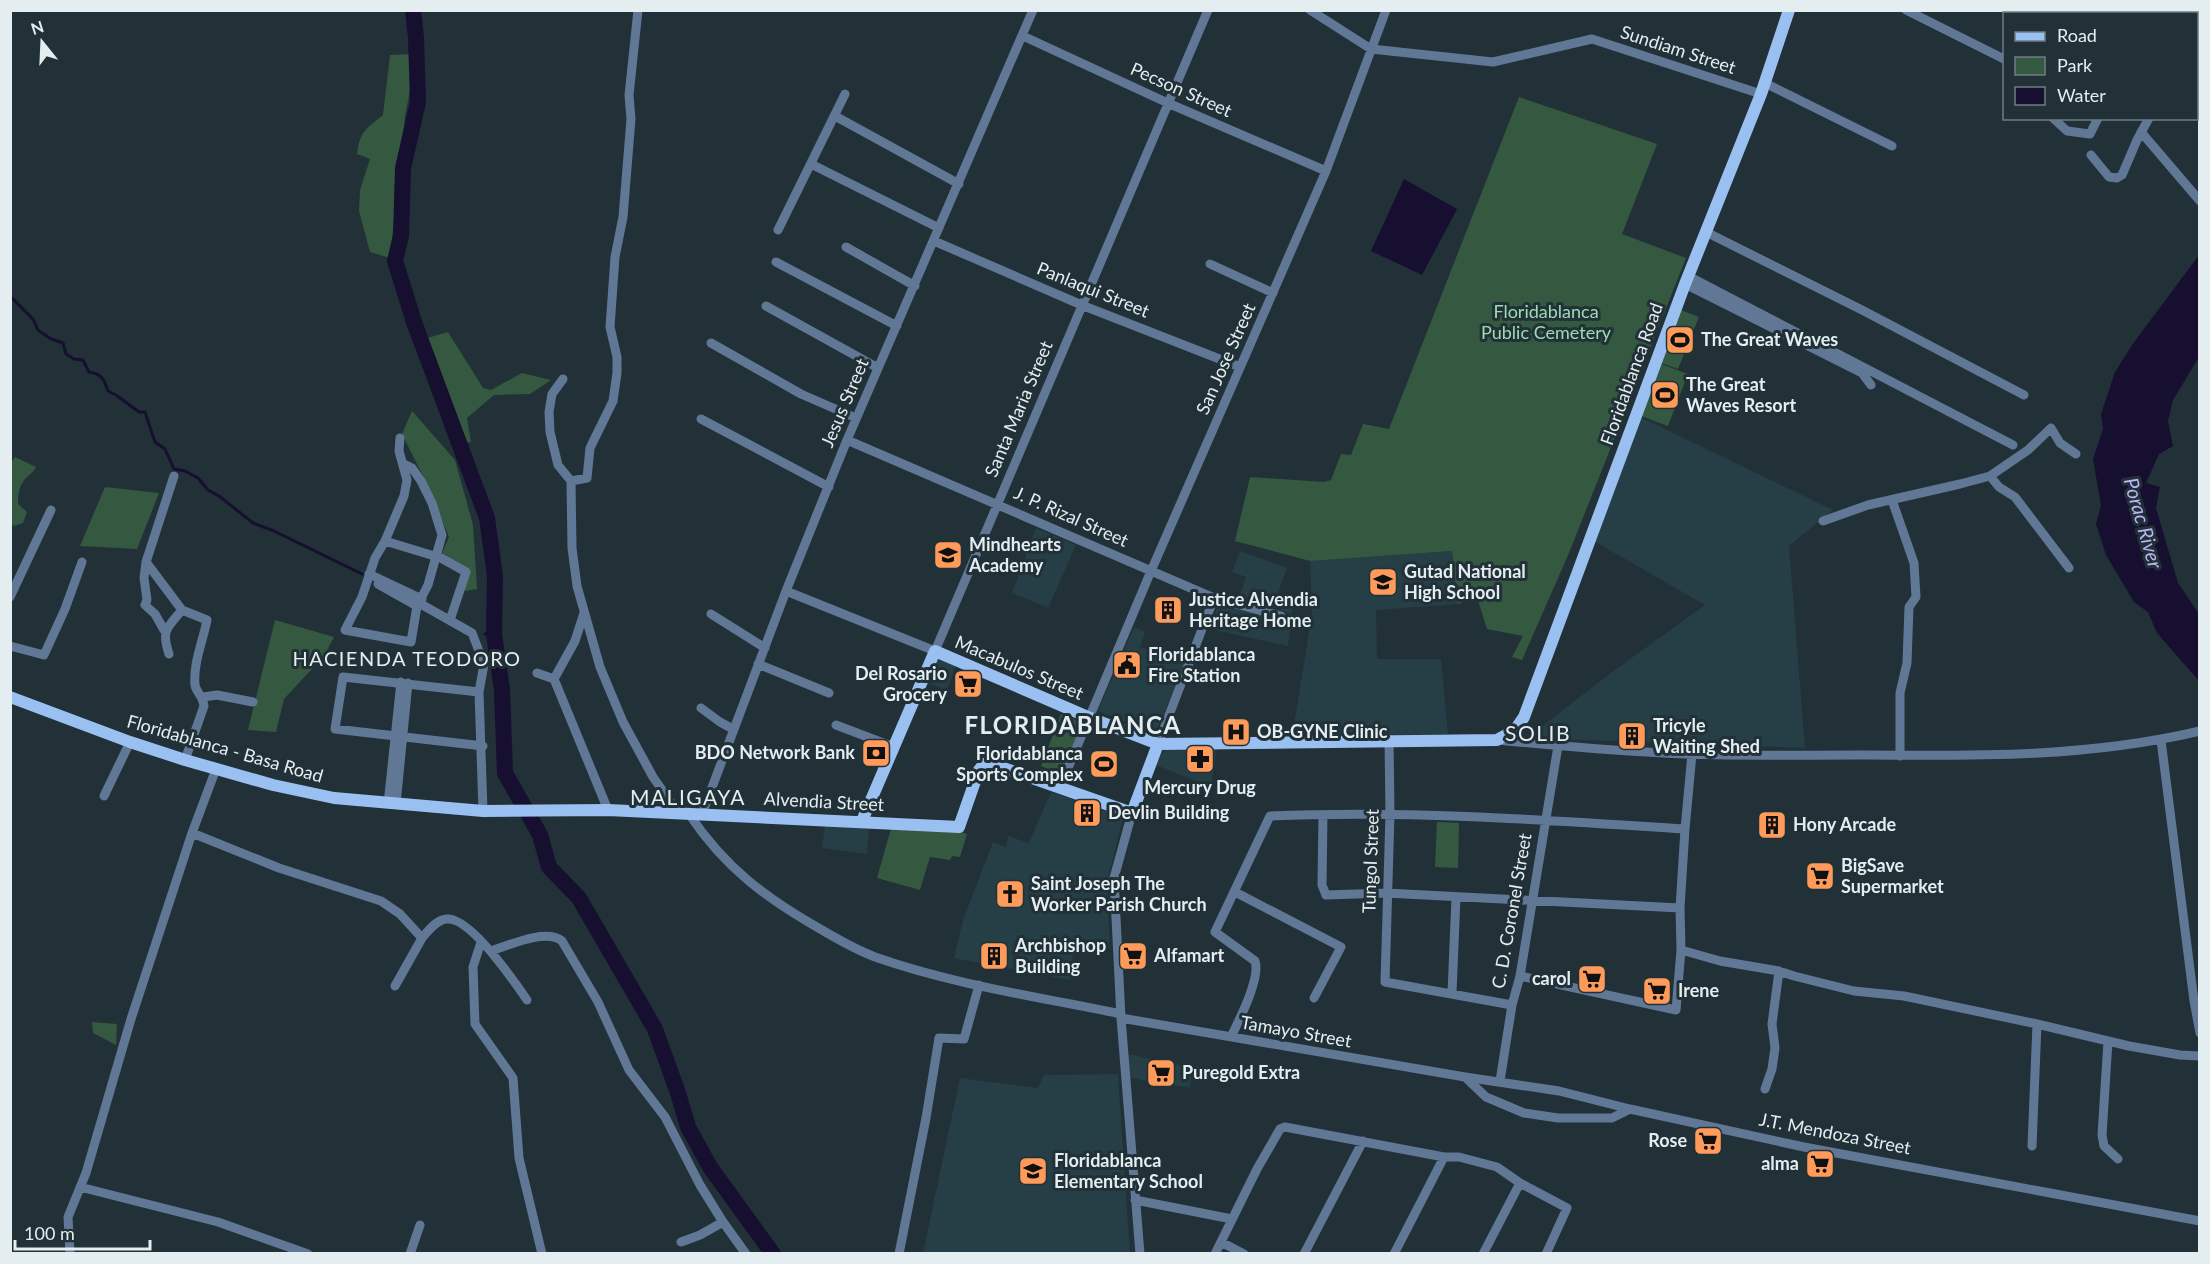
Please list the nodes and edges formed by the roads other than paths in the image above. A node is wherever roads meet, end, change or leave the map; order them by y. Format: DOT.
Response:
graph roads {
  1 [pos="638,10"];
  2 [pos="1033,10"];
  3 [pos="1208,10"];
  4 [pos="1310,10"];
  5 [pos="1386,10"];
  6 [pos="1789,10"];
  7 [pos="1906,10"];
  8 [pos="1023,36"];
  9 [pos="1371,49"];
  10 [pos="2003,58"];
  11 [pos="1763,89"];
  12 [pos="845,94"];
  13 [pos="1170,104"];
  14 [pos="835,117"];
  15 [pos="2055,120"];
  16 [pos="2097,120"];
  17 [pos="2148,120"];
  18 [pos="2141,132"];
  19 [pos="1892,147"];
  20 [pos="2091,155"];
  21 [pos="811,164"];
  22 [pos="1326,171"];
  23 [pos="959,184"];
  24 [pos="2199,201"];
  25 [pos="939,228"];
  26 [pos="778,230"];
  27 [pos="1706,232"];
  28 [pos="934,240"];
  29 [pos="846,247"];
  30 [pos="776,262"];
  31 [pos="1210,264"];
  32 [pos="1687,280"];
  33 [pos="915,286"];
  34 [pos="1273,292"];
  35 [pos="766,306"];
  36 [pos="1084,306"];
  37 [pos="897,327"];
  38 [pos="711,343"];
  39 [pos="1240,367"];
  40 [pos="878,368"];
  41 [pos="563,379"];
  42 [pos="1871,385"];
  43 [pos="2024,395"];
  44 [pos="701,418"];
  45 [pos="856,418"];
  46 [pos="400,438"];
  47 [pos="847,440"];
  48 [pos="2013,445"];
  49 [pos="2076,454"];
  50 [pos="404,464"];
  51 [pos="174,476"];
  52 [pos="1990,476"];
  53 [pos="571,481"];
  54 [pos="829,487"];
  55 [pos="1892,500"];
  56 [pos="998,503"];
  57 [pos="51,510"];
  58 [pos="1823,521"];
  59 [pos="385,541"];
  60 [pos="436,558"];
  61 [pos="82,562"];
  62 [pos="146,562"];
  63 [pos="2069,568"];
  64 [pos="1152,571"];
  65 [pos="369,576"];
  66 [pos="786,591"];
  67 [pos="10,597"];
  68 [pos="1214,598"];
  69 [pos="420,603"];
  70 [pos="182,610"];
  71 [pos="584,613"];
  72 [pos="711,614"];
  73 [pos="1281,616"];
  74 [pos="450,620"];
  75 [pos="164,630"];
  76 [pos="10,646"];
  77 [pos="765,648"];
  78 [pos="934,651"];
  79 [pos="168,654"];
  80 [pos="758,664"];
  81 [pos="537,673"];
  82 [pos="554,679"];
  83 [pos="404,683"];
  84 [pos="479,692"];
  85 [pos="829,693"];
  86 [pos="10,697"];
  87 [pos="203,697"];
  88 [pos="253,702"];
  89 [pos="701,708"];
  90 [pos="1088,717"];
  91 [pos="836,725"];
  92 [pos="734,729"];
  93 [pos="2199,731"];
  94 [pos="399,737"];
  95 [pos="1389,740"];
  96 [pos="1497,740"];
  97 [pos="2161,740"];
  98 [pos="130,742"];
  99 [pos="1158,744"];
  100 [pos="483,746"];
  101 [pos="1558,746"];
  102 [pos="894,747"];
  103 [pos="1692,754"];
  104 [pos="1900,756"];
  105 [pos="185,760"];
  106 [pos="216,769"];
  107 [pos="1060,787"];
  108 [pos="104,796"];
  109 [pos="392,804"];
  110 [pos="489,810"];
  111 [pos="544,810"];
  112 [pos="608,810"];
  113 [pos="1132,813"];
  114 [pos="686,814"];
  115 [pos="1390,814"];
  116 [pos="1323,815"];
  117 [pos="1545,819"];
  118 [pos="862,821"];
  119 [pos="1685,829"];
  120 [pos="192,833"];
  121 [pos="1235,892"];
  122 [pos="1386,893"];
  123 [pos="1456,897"];
  124 [pos="1531,900"];
  125 [pos="1680,908"];
  126 [pos="422,938"];
  127 [pos="482,942"];
  128 [pos="1681,950"];
  129 [pos="491,951"];
  130 [pos="1779,971"];
  131 [pos="1520,976"];
  132 [pos="979,985"];
  133 [pos="395,986"];
  134 [pos="1452,993"];
  135 [pos="1314,998"];
  136 [pos="527,1000"];
  137 [pos="1512,1005"];
  138 [pos="1121,1016"];
  139 [pos="2037,1024"];
  140 [pos="2199,1033"];
  141 [pos="1231,1037"];
  142 [pos="2108,1041"];
  143 [pos="2199,1056"];
  144 [pos="1465,1077"];
  145 [pos="1500,1081"];
  146 [pos="1766,1089"];
  147 [pos="1630,1109"];
  148 [pos="1363,1141"];
  149 [pos="2032,1146"];
  150 [pos="1444,1157"];
  151 [pos="2118,1160"];
  152 [pos="1520,1183"];
  153 [pos="80,1187"];
  154 [pos="1135,1200"];
  155 [pos="1232,1219"];
  156 [pos="2199,1221"];
  157 [pos="723,1222"];
  158 [pos="420,1225"];
  159 [pos="681,1242"];
  160 [pos="1221,1242"];
  161 [pos="70,1254"];
  162 [pos="308,1254"];
  163 [pos="410,1254"];
  164 [pos="542,1254"];
  165 [pos="746,1254"];
  166 [pos="899,1254"];
  167 [pos="1140,1254"];
  168 [pos="1215,1254"];
  169 [pos="1244,1254"];
  170 [pos="1304,1254"];
  171 [pos="1394,1254"];
  172 [pos="1483,1254"];
  173 [pos="1546,1254"];
  1 -- 53 [label="street"];
  2 -- 8 [label="street, Jesus Street"];
  3 -- 13 [label="street, Santa Maria Street"];
  4 -- 9 [label="street, Sundiam Street"];
  5 -- 9 [label="street, San Jose Street"];
  6 -- 11 [label="main road, Floridablanca Road"];
  7 -- 10 [label="street"];
  8 -- 13 [label="street, Pecson Street"];
  8 -- 23 [label="street, Jesus Street"];
  9 -- 11 [label="street, Sundiam Street"];
  9 -- 22 [label="street, San Jose Street"];
  11 -- 19 [label="street, Sundiam Street"];
  11 -- 27 [label="main road, Floridablanca Road"];
  12 -- 14 [label="street"];
  13 -- 22 [label="street, Pecson Street"];
  13 -- 36 [label="street, Santa Maria Street"];
  14 -- 21 [label="street"];
  14 -- 23 [label="street"];
  15 -- 16 [label="street"];
  17 -- 18 [label="street"];
  18 -- 20 [label="street"];
  18 -- 24 [label="street"];
  21 -- 25 [label="street"];
  21 -- 26 [label="street"];
  22 -- 34 [label="street, San Jose Street"];
  23 -- 25 [label="street, Jesus Street"];
  25 -- 28 [label="street, Jesus Street"];
  27 -- 32 [label="main road, Floridablanca Road"];
  27 -- 43 [label="street"];
  28 -- 33 [label="street, Jesus Street"];
  28 -- 36 [label="street, Panlaqui Street"];
  29 -- 33 [label="street"];
  30 -- 37 [label="street"];
  31 -- 34 [label="street"];
  32 -- 42 [label="street"];
  32 -- 48 [label="street"];
  32 -- 96 [label="main road, Floridablanca Road"];
  33 -- 37 [label="street, Jesus Street"];
  34 -- 39 [label="street, San Jose Street"];
  35 -- 40 [label="street"];
  36 -- 39 [label="street, Panlaqui Street"];
  36 -- 56 [label="street, Santa Maria Street"];
  37 -- 40 [label="street, Jesus Street"];
  38 -- 45 [label="street"];
  39 -- 64 [label="street, San Jose Street"];
  40 -- 45 [label="street, Jesus Street"];
  41 -- 53 [label="street"];
  44 -- 54 [label="street"];
  45 -- 47 [label="street, Jesus Street"];
  46 -- 50 [label="street"];
  47 -- 54 [label="street, Jesus Street"];
  47 -- 56 [label="street, J. P. Rizal Street"];
  49 -- 52 [label="street"];
  50 -- 59 [label="street"];
  50 -- 60 [label="street"];
  51 -- 62 [label="street"];
  52 -- 55 [label="street"];
  52 -- 63 [label="street"];
  53 -- 71 [label="street, Tamayo Street"];
  54 -- 66 [label="street, Jesus Street"];
  55 -- 58 [label="street"];
  55 -- 104 [label="street"];
  56 -- 64 [label="street, J. P. Rizal Street"];
  56 -- 78 [label="street, Santa Maria Street"];
  57 -- 67 [label="street"];
  59 -- 60 [label="street"];
  59 -- 65 [label="street"];
  60 -- 69 [label="street"];
  60 -- 74 [label="street"];
  61 -- 76 [label="street"];
  62 -- 70 [label="street"];
  62 -- 75 [label="street"];
  64 -- 68 [label="street, J. P. Rizal Street"];
  64 -- 90 [label="street, San Jose Street"];
  65 -- 69 [label="street"];
  65 -- 69 [label="street"];
  66 -- 77 [label="street, Jesus Street"];
  66 -- 78 [label="street, Macabulos Street"];
  68 -- 73 [label="street, J. P. Rizal Street"];
  68 -- 99 [label="street"];
  69 -- 74 [label="street"];
  70 -- 75 [label="street"];
  70 -- 87 [label="street"];
  71 -- 82 [label="street"];
  71 -- 114 [label="street, Tamayo Street"];
  72 -- 77 [label="street"];
  74 -- 84 [label="street"];
  75 -- 79 [label="street"];
  77 -- 80 [label="street, Jesus Street"];
  78 -- 90 [label="main road, Macabulos Street"];
  78 -- 102 [label="main road, Santa Maria Street"];
  80 -- 85 [label="street"];
  80 -- 92 [label="street, Jesus Street"];
  81 -- 82 [label="street"];
  82 -- 112 [label="street"];
  83 -- 84 [label="street"];
  83 -- 94 [label="street"];
  83 -- 94 [label="street"];
  84 -- 100 [label="street"];
  86 -- 98 [label="main road, Floridablanca - Basa Road"];
  87 -- 88 [label="street"];
  87 -- 105 [label="street"];
  89 -- 92 [label="street"];
  90 -- 99 [label="main road, Macabulos Street"];
  90 -- 107 [label="street, San Jose Street"];
  91 -- 102 [label="street"];
  92 -- 114 [label="street, Jesus Street"];
  93 -- 97 [label="street"];
  94 -- 100 [label="street"];
  94 -- 109 [label="street"];
  95 -- 96 [label="main road, Macabulos Street"];
  95 -- 99 [label="main road, Macabulos Street"];
  95 -- 115 [label="street, Tungol Street"];
  96 -- 101 [label="street"];
  97 -- 104 [label="street"];
  97 -- 140 [label="street"];
  98 -- 105 [label="main road, Floridablanca - Basa Road"];
  98 -- 108 [label="street"];
  99 -- 113 [label="main road"];
  100 -- 110 [label="street"];
  101 -- 103 [label="street"];
  101 -- 117 [label="street, C. D. Coronel Street"];
  102 -- 118 [label="main road, Santa Maria Street"];
  103 -- 104 [label="street"];
  103 -- 119 [label="street"];
  105 -- 106 [label="main road, Floridablanca - Basa Road"];
  106 -- 109 [label="main road, Floridablanca - Basa Road"];
  106 -- 120 [label="street"];
  107 -- 113 [label="main road"];
  107 -- 118 [label="main road, Alvendia Street"];
  109 -- 110 [label="main road, Floridablanca - Basa Road"];
  110 -- 111 [label="main road, Floridablanca - Basa Road"];
  111 -- 112 [label="main road, Alvendia Street"];
  112 -- 114 [label="main road, Alvendia Street"];
  113 -- 138 [label="street"];
  114 -- 118 [label="main road, Alvendia Street"];
  114 -- 132 [label="street, Tamayo Street"];
  115 -- 116 [label="street"];
  115 -- 117 [label="street"];
  115 -- 122 [label="street, Tungol Street"];
  116 -- 121 [label="street"];
  116 -- 122 [label="street"];
  117 -- 119 [label="street"];
  117 -- 124 [label="street, C. D. Coronel Street"];
  119 -- 125 [label="street"];
  120 -- 126 [label="street"];
  120 -- 153 [label="street"];
  121 -- 135 [label="street"];
  121 -- 141 [label="street"];
  122 -- 123 [label="street"];
  122 -- 134 [label="street, Tungol Street"];
  123 -- 124 [label="street"];
  123 -- 134 [label="street"];
  124 -- 125 [label="street"];
  124 -- 131 [label="street, C. D. Coronel Street"];
  125 -- 128 [label="street"];
  126 -- 127 [label="street"];
  126 -- 133 [label="street"];
  127 -- 129 [label="street"];
  127 -- 164 [label="street"];
  128 -- 130 [label="street"];
  128 -- 131 [label="street"];
  129 -- 136 [label="street"];
  129 -- 157 [label="street"];
  130 -- 139 [label="street"];
  130 -- 146 [label="street"];
  131 -- 137 [label="street, C. D. Coronel Street"];
  132 -- 138 [label="street, Tamayo Street"];
  132 -- 166 [label="street"];
  134 -- 137 [label="street"];
  137 -- 145 [label="street, C. D. Coronel Street"];
  138 -- 141 [label="street, Tamayo Street"];
  138 -- 154 [label="street"];
  139 -- 142 [label="street"];
  139 -- 149 [label="street"];
  141 -- 144 [label="street, Tamayo Street"];
  142 -- 143 [label="street"];
  142 -- 151 [label="street"];
  144 -- 145 [label="street, J.T. Mendoza Street"];
  144 -- 147 [label="street"];
  145 -- 147 [label="street, J.T. Mendoza Street"];
  147 -- 156 [label="street, J.T. Mendoza Street"];
  148 -- 150 [label="street"];
  148 -- 155 [label="street"];
  148 -- 170 [label="street"];
  150 -- 152 [label="street"];
  150 -- 171 [label="street"];
  152 -- 172 [label="street"];
  152 -- 173 [label="street"];
  153 -- 161 [label="street"];
  153 -- 162 [label="street"];
  154 -- 155 [label="street"];
  154 -- 167 [label="street"];
  155 -- 160 [label="street"];
  157 -- 159 [label="street"];
  157 -- 165 [label="street"];
  158 -- 163 [label="street"];
  160 -- 168 [label="street"];
  160 -- 169 [label="street"];
}
